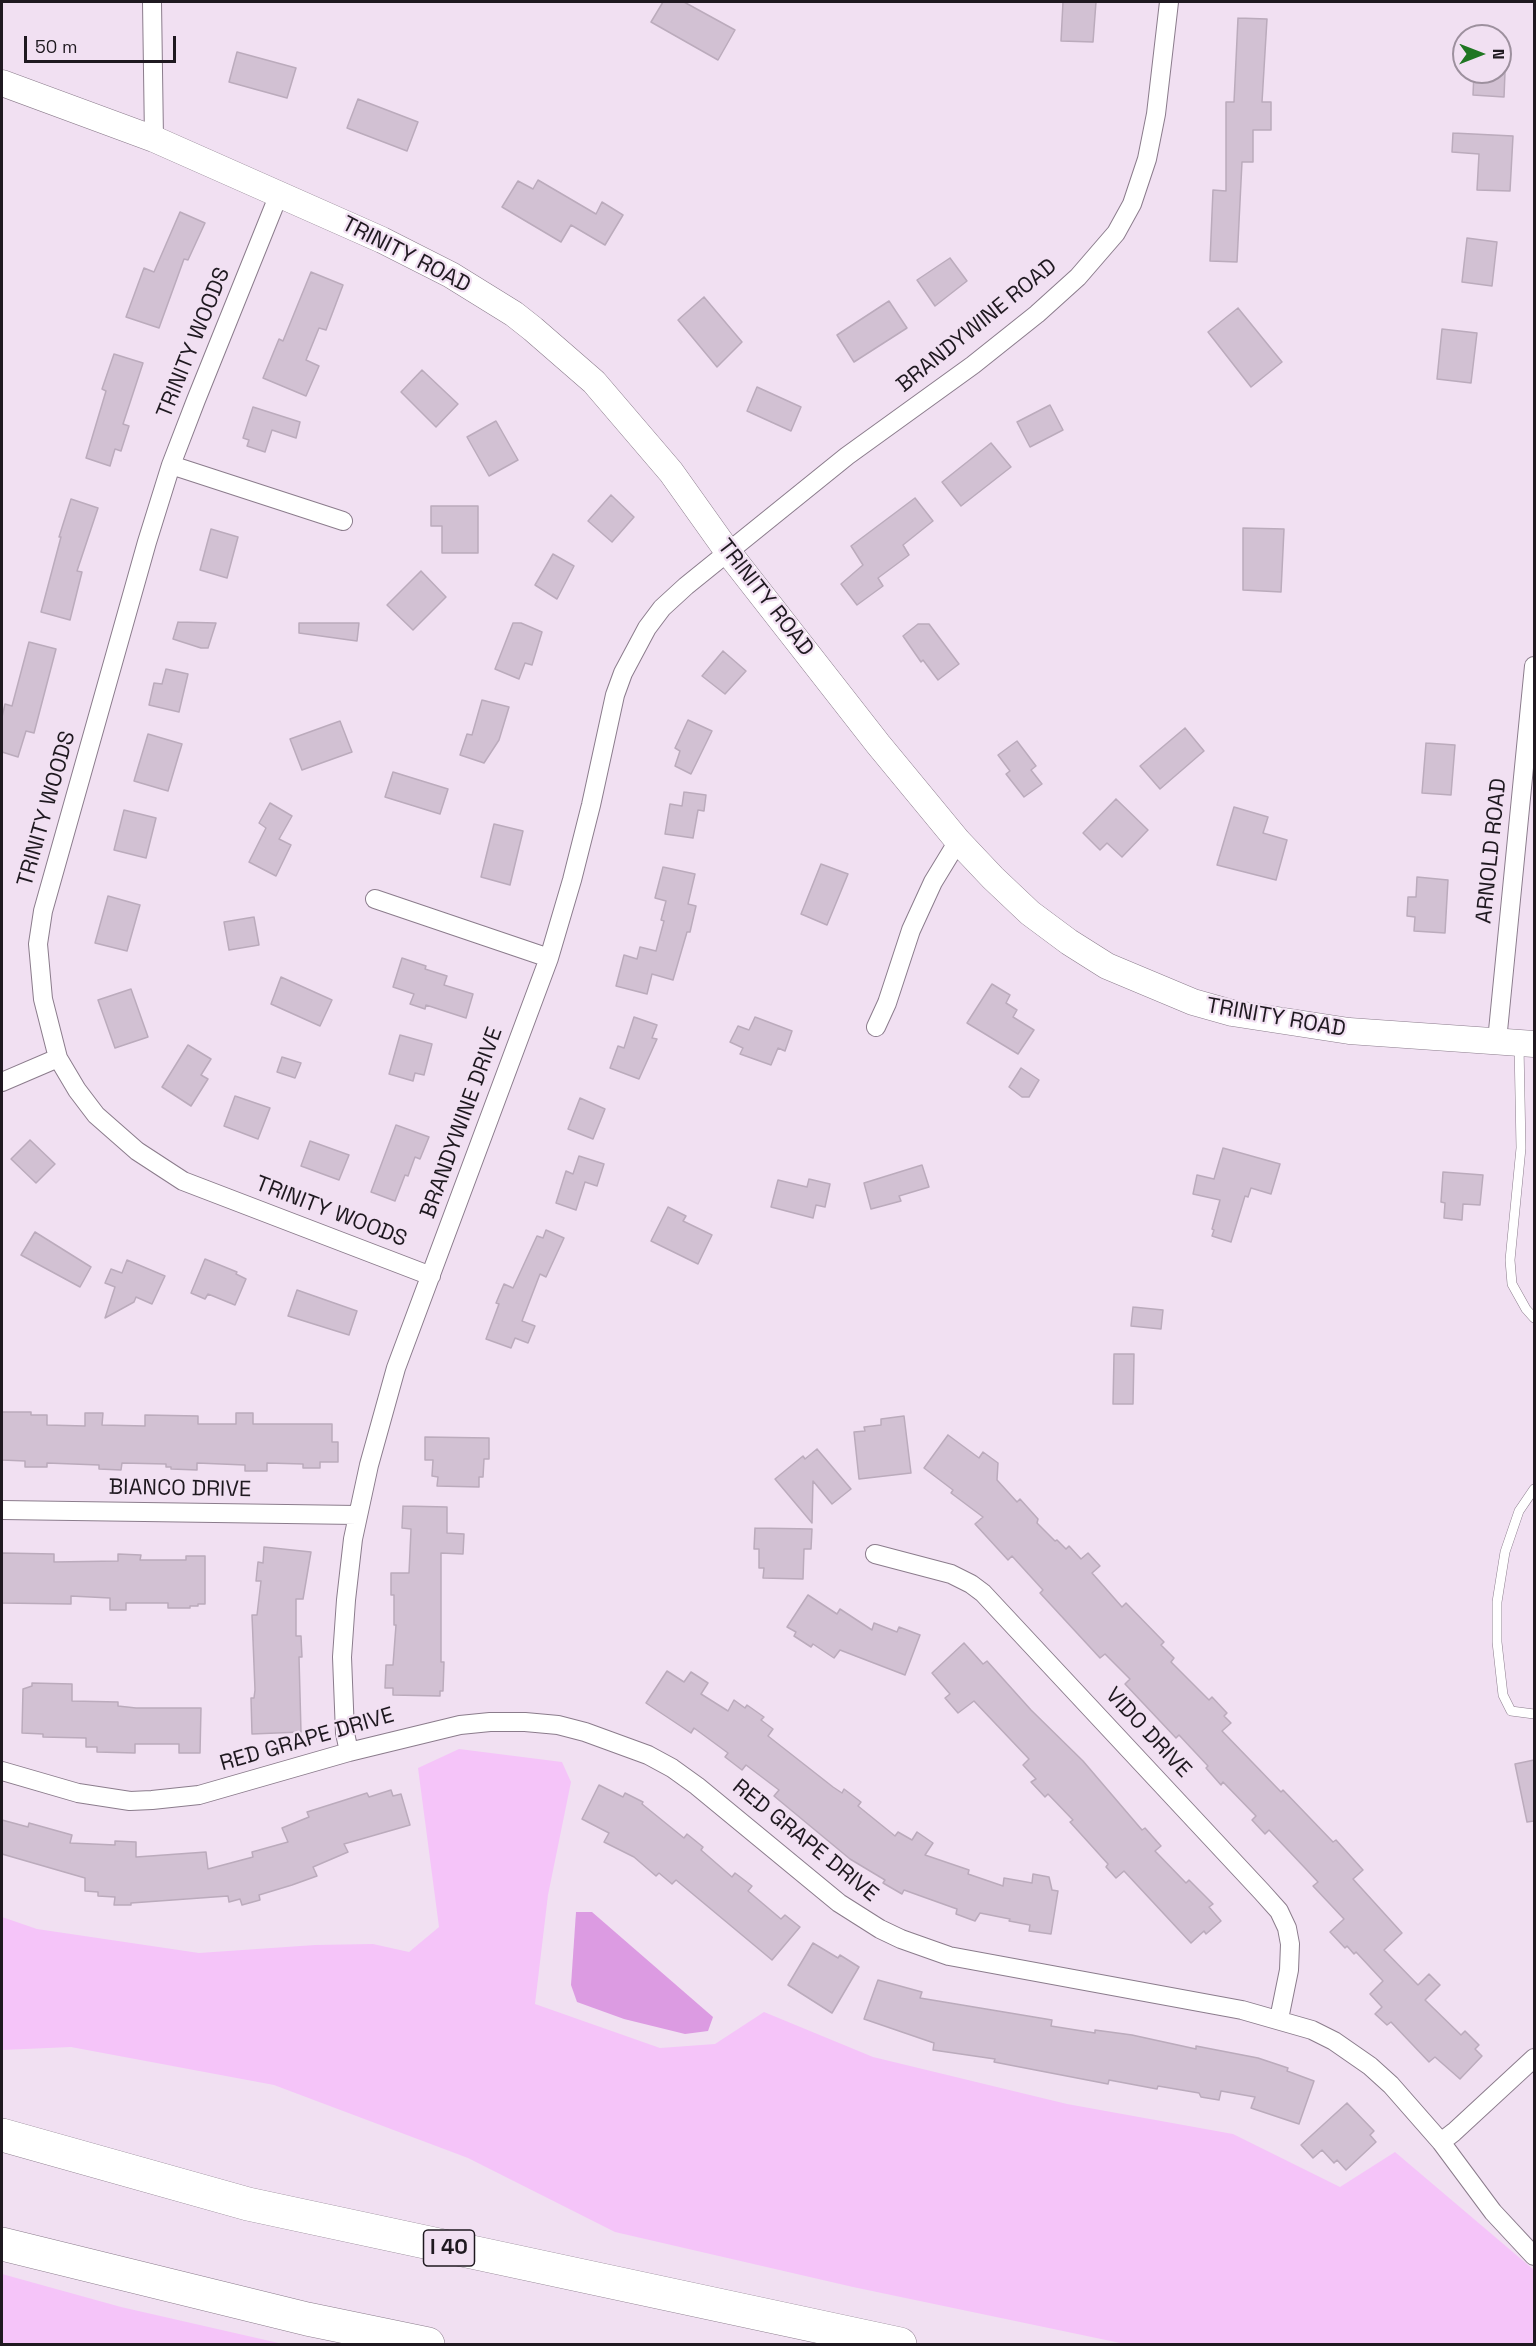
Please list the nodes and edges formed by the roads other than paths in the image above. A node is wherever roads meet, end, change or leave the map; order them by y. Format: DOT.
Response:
graph roads {
  1 [pos="152,2"];
  2 [pos="1169,2"];
  3 [pos="2,83"];
  4 [pos="154,139"];
  5 [pos="279,194"];
  6 [pos="171,465"];
  7 [pos="343,521"];
  8 [pos="728,552"];
  9 [pos="1534,666"];
  10 [pos="958,841"];
  11 [pos="375,899"];
  12 [pos="549,958"];
  13 [pos="876,1027"];
  14 [pos="1517,1043"];
  15 [pos="58,1058"];
  16 [pos="2,1082"];
  17 [pos="431,1276"];
  18 [pos="1534,1318"];
  19 [pos="1534,1489"];
  20 [pos="2,1510"];
  21 [pos="357,1515"];
  22 [pos="875,1554"];
  23 [pos="1534,1714"];
  24 [pos="349,1752"];
  25 [pos="2,1771"];
  26 [pos="1279,2019"];
  27 [pos="1534,2058"];
  28 [pos="2,2135"];
  29 [pos="1441,2142"];
  30 [pos="2,2244"];
  31 [pos="1534,2256"];
  32 [pos="428,2344"];
  33 [pos="900,2344"];
  1 -- 4 [label="street"];
  2 -- 8 [label="street, BRANDYWINE ROAD"];
  3 -- 4 [label="main road, TRINITY ROAD"];
  4 -- 5 [label="main road, TRINITY ROAD"];
  5 -- 6 [label="street, TRINITY WOODS"];
  5 -- 8 [label="main road, TRINITY ROAD"];
  6 -- 7 [label="street"];
  6 -- 15 [label="street, TRINITY WOODS"];
  8 -- 10 [label="main road, TRINITY ROAD"];
  8 -- 12 [label="street, BRANDYWINE DRIVE"];
  9 -- 14 [label="street, ARNOLD ROAD"];
  10 -- 13 [label="street"];
  10 -- 14 [label="main road, TRINITY ROAD"];
  11 -- 12 [label="street"];
  12 -- 17 [label="street, BRANDYWINE DRIVE"];
  14 -- 18 [label="lane"];
  15 -- 16 [label="street"];
  15 -- 17 [label="street, TRINITY WOODS"];
  17 -- 21 [label="street, BRANDYWINE DRIVE"];
  19 -- 23 [label="lane"];
  20 -- 21 [label="street, BIANCO DRIVE"];
  21 -- 24 [label="street, BRANDYWINE DRIVE"];
  22 -- 26 [label="street, VIDO DRIVE"];
  24 -- 25 [label="street, RED GRAPE DRIVE"];
  24 -- 26 [label="street, RED GRAPE DRIVE"];
  26 -- 29 [label="street, RED GRAPE DRIVE"];
  27 -- 29 [label="street"];
  28 -- 33 [label="highway, I 40"];
  29 -- 31 [label="street, RED GRAPE DRIVE"];
  30 -- 32 [label="highway"];
}
